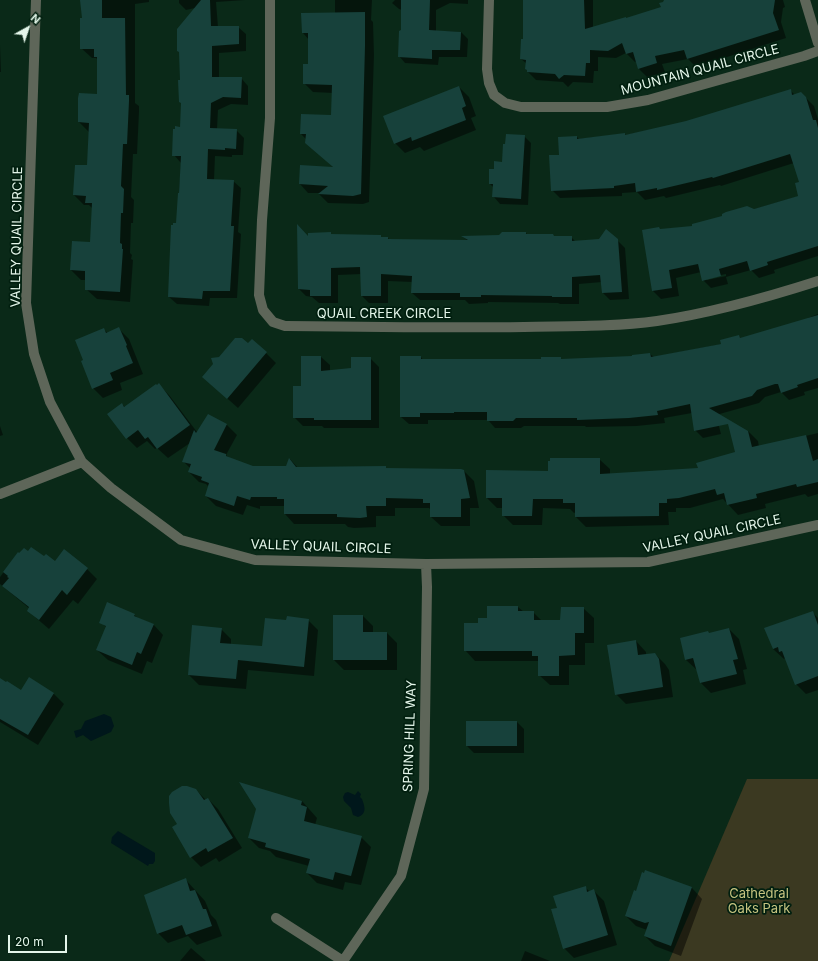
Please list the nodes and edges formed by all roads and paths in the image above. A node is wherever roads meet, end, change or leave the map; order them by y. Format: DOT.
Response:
graph roads {
  1 [pos="36,0"];
  2 [pos="270,0"];
  3 [pos="489,0"];
  4 [pos="805,0"];
  5 [pos="818,43"];
  6 [pos="818,51"];
  7 [pos="818,281"];
  8 [pos="82,462"];
  9 [pos="0,494"];
  10 [pos="818,525"];
  11 [pos="426,564"];
  12 [pos="276,918"];
  13 [pos="343,961"];
  1 -- 8 [label="street, VALLEY QUAIL CIRCLE"];
  2 -- 7 [label="street, QUAIL CREEK CIRCLE"];
  3 -- 6 [label="street, MOUNTAIN QUAIL CIRCLE"];
  4 -- 5 [label="street"];
  8 -- 9 [label="street"];
  8 -- 11 [label="street, VALLEY QUAIL CIRCLE"];
  10 -- 11 [label="street, VALLEY QUAIL CIRCLE"];
  11 -- 13 [label="street, SPRING HILL WAY"];
  12 -- 13 [label="street"];
}
